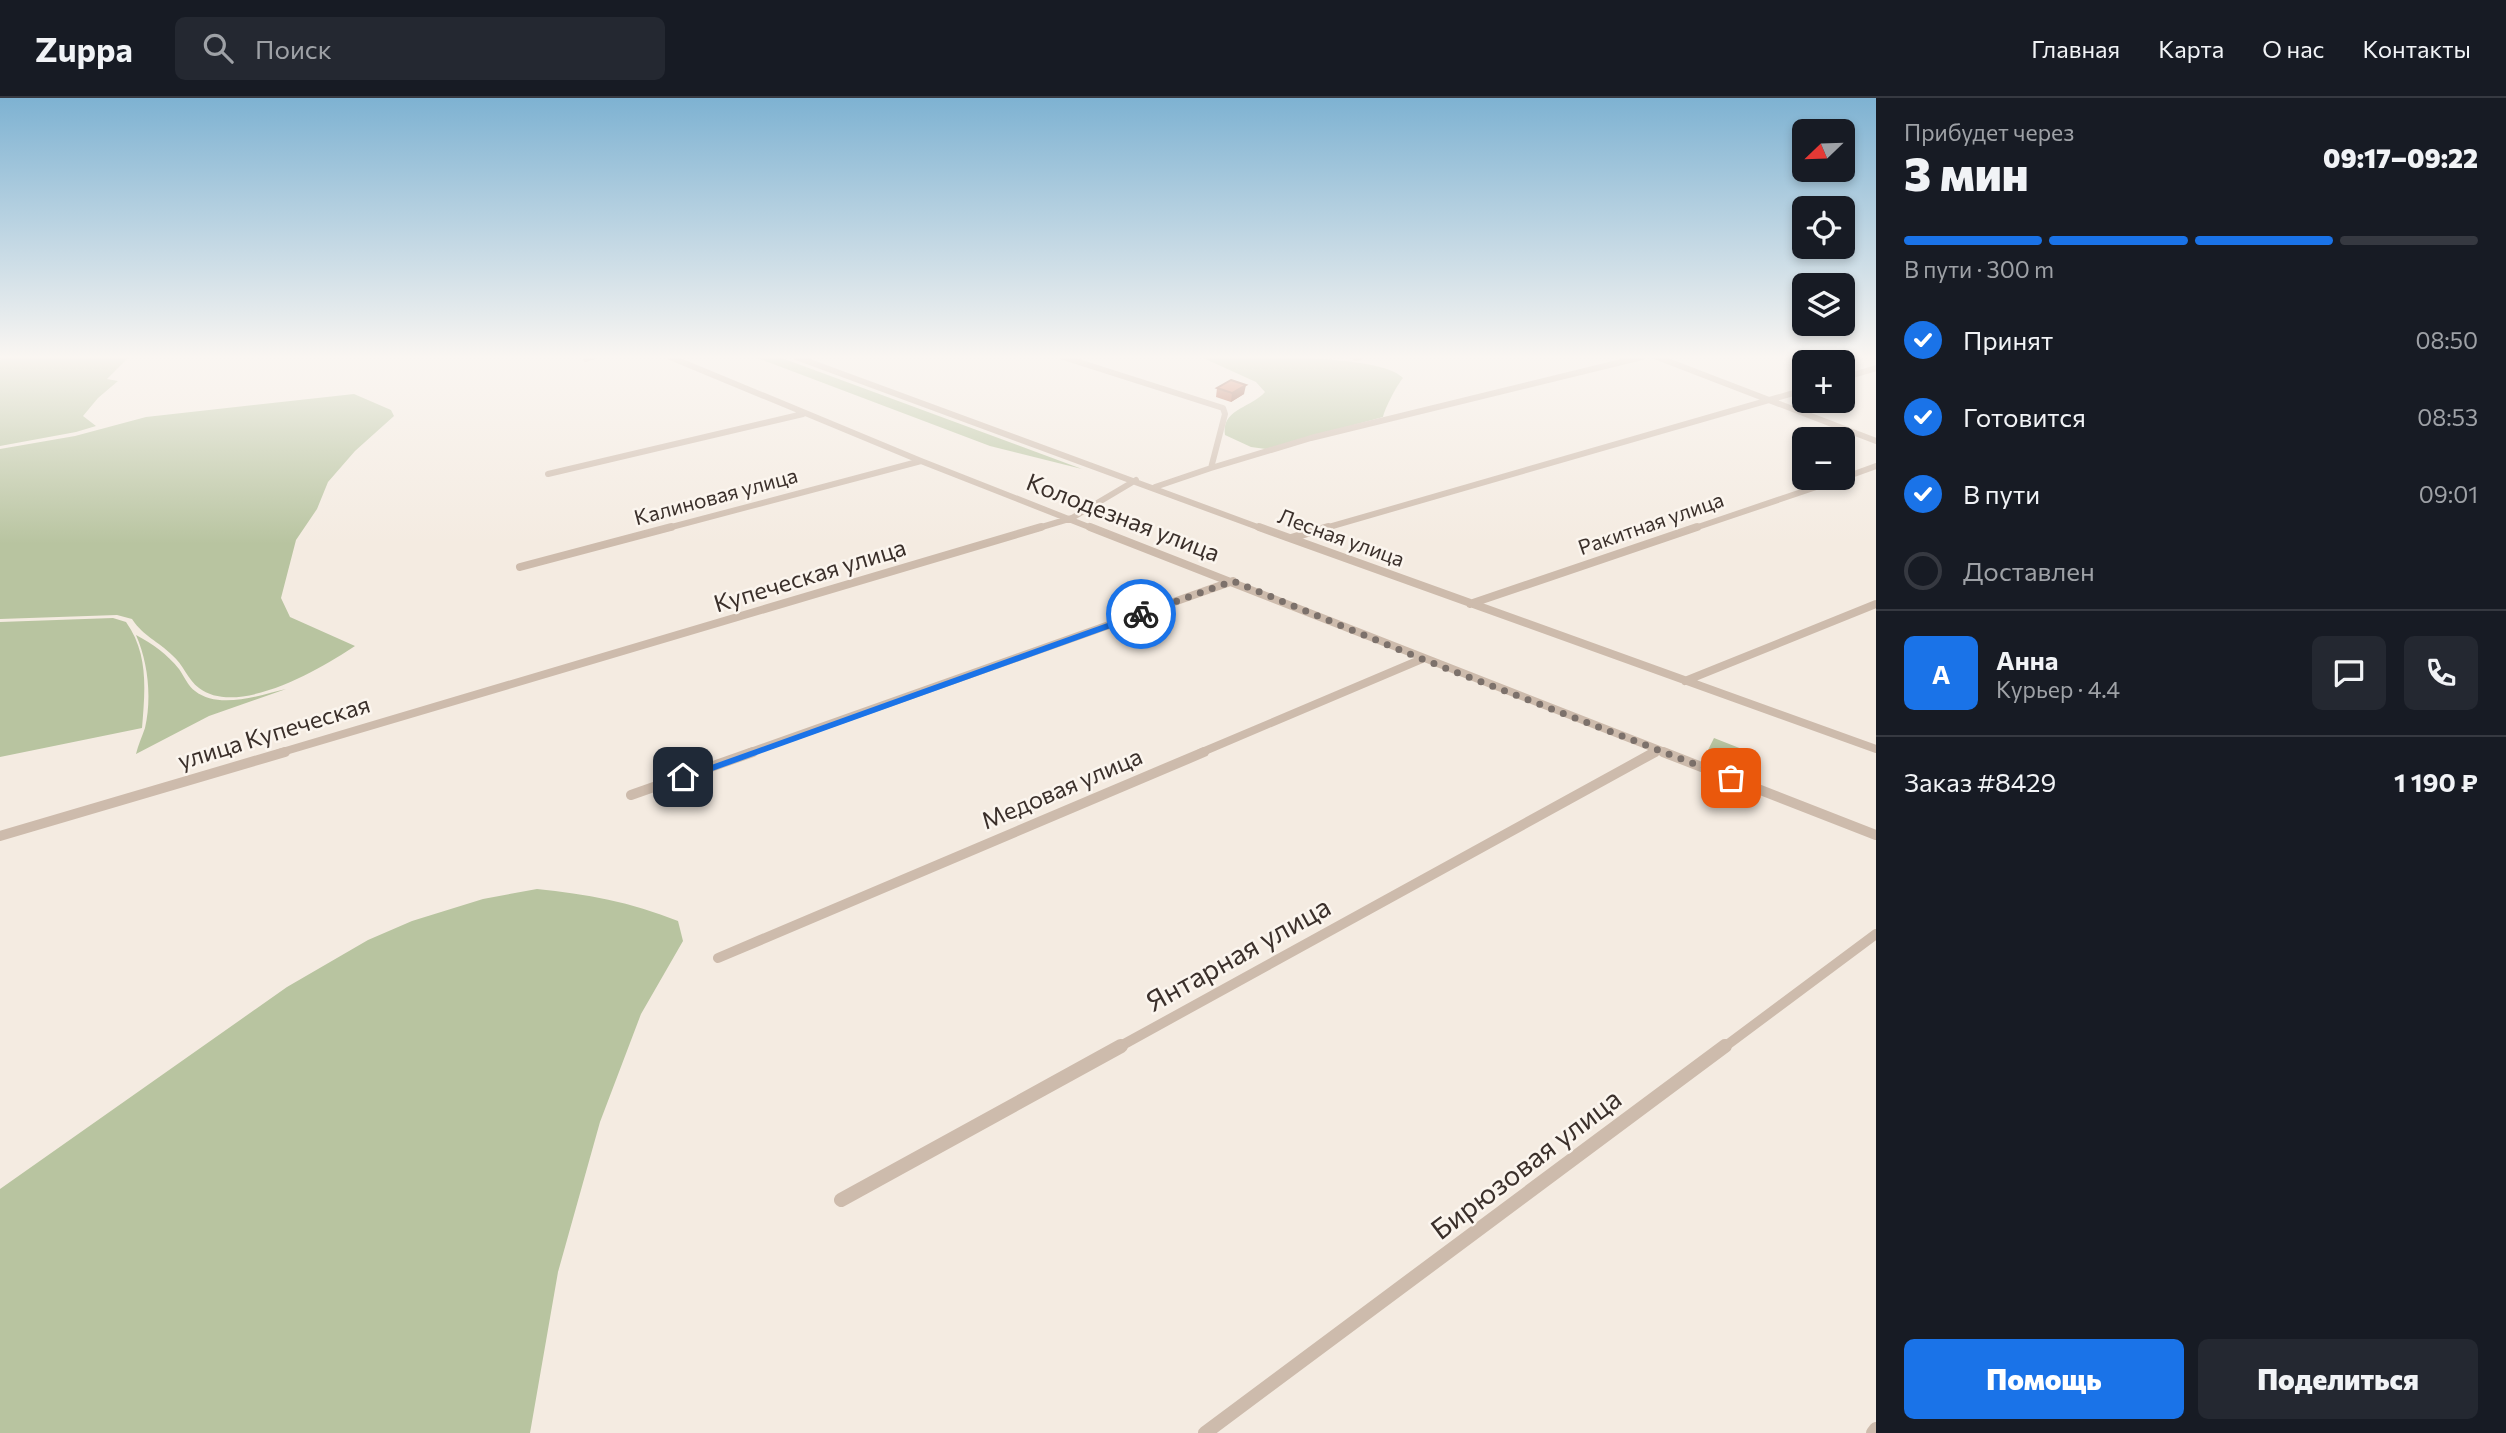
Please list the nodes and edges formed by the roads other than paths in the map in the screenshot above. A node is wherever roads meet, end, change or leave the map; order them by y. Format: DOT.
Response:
graph roads {
  1 [pos="780,419"];
  2 [pos="816,419"];
  3 [pos="968,419"];
  4 [pos="1225,419"];
  5 [pos="1387,419"];
  6 [pos="1703,419"];
  7 [pos="1820,419"];
  8 [pos="1876,441"];
  9 [pos="921,461"];
  10 [pos="1876,466"];
  11 [pos="1211,468"];
  12 [pos="548,474"];
  13 [pos="1855,474"];
  14 [pos="1136,480"];
  15 [pos="1155,486"];
  16 [pos="1807,490"];
  17 [pos="1072,518"];
  18 [pos="1290,538"];
  19 [pos="520,567"];
  20 [pos="1233,581"];
  21 [pos="1470,604"];
  22 [pos="1876,604"];
  23 [pos="1422,659"];
  24 [pos="559,671"];
  25 [pos="1685,681"];
  26 [pos="1876,749"];
  27 [pos="1658,750"];
  28 [pos="631,795"];
  29 [pos="1876,835"];
  30 [pos="0,836"];
  31 [pos="1876,934"];
  32 [pos="718,958"];
  33 [pos="841,1200"];
  34 [pos="1205,1433"];
  1 -- 12 [label="street"];
  2 -- 9 [label="street, Колодезная улица"];
  3 -- 14 [label="street, Лесная улица"];
  4 -- 11 [label="street"];
  5 -- 11 [label="street"];
  6 -- 18 [label="street"];
  7 -- 8 [label="street"];
  9 -- 17 [label="street, Колодезная улица"];
  9 -- 19 [label="street, Калиновая улица"];
  10 -- 13 [label="street, Ракитная улица"];
  11 -- 15 [label="street"];
  14 -- 15 [label="street, Лесная улица"];
  14 -- 17 [label="street, Купеческая улица"];
  15 -- 18 [label="street, Лесная улица"];
  16 -- 21 [label="street, Ракитная улица"];
  17 -- 20 [label="street, Колодезная улица"];
  17 -- 24 [label="street, Купеческая улица"];
  18 -- 21 [label="street, Лесная улица"];
  20 -- 23 [label="street, Колодезная улица"];
  20 -- 28 [label="street"];
  21 -- 25 [label="street, Лесная улица"];
  22 -- 25 [label="street"];
  23 -- 27 [label="street, Колодезная улица"];
  23 -- 32 [label="street, Медовая улица"];
  24 -- 30 [label="street, улица Купеческая"];
  25 -- 26 [label="street, Лесная улица"];
  27 -- 29 [label="street, Колодезная улица"];
  27 -- 33 [label="street, Янтарная улица"];
  31 -- 34 [label="street, Бирюзовая улица"];
}
